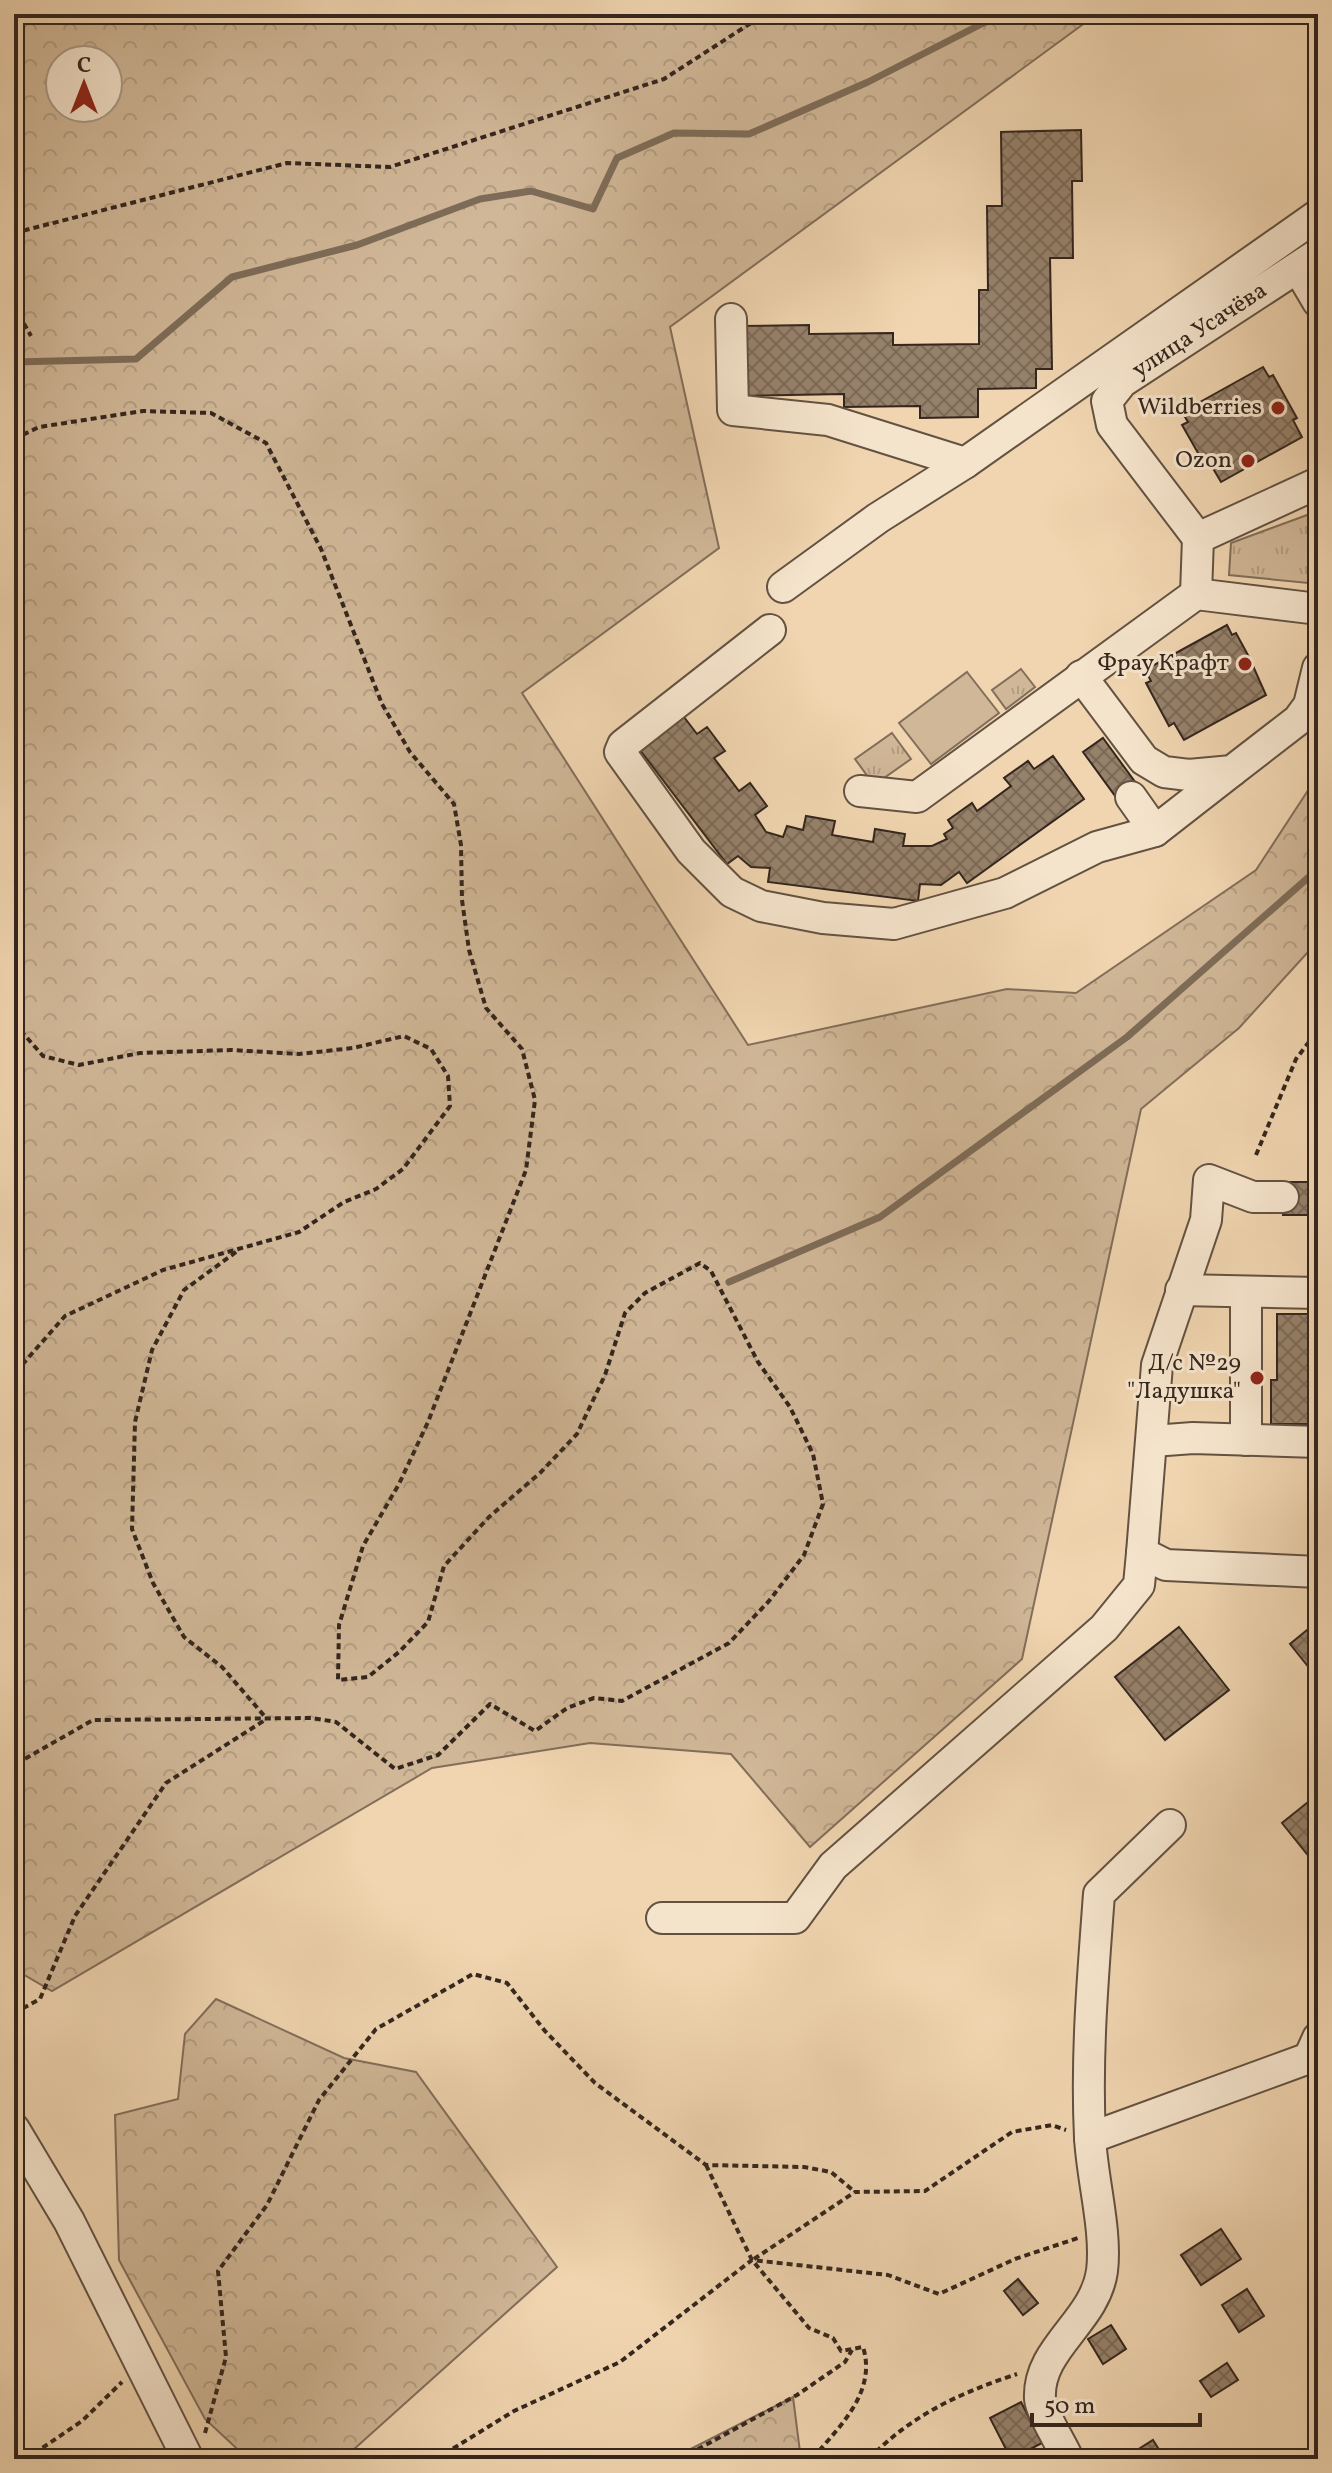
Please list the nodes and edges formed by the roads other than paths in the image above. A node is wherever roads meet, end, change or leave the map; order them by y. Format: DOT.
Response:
graph roads {
  1 [pos="1318,215"];
  2 [pos="1308,261"];
  3 [pos="1318,302"];
  4 [pos="731,319"];
  5 [pos="965,463"];
  6 [pos="1318,483"];
  7 [pos="1198,538"];
  8 [pos="783,587"];
  9 [pos="1196,594"];
  10 [pos="1318,609"];
  11 [pos="770,630"];
  12 [pos="1318,668"];
  13 [pos="1081,676"];
  14 [pos="1232,771"];
  15 [pos="860,791"];
  16 [pos="1131,797"];
  17 [pos="1155,831"];
  18 [pos="1283,1197"];
  19 [pos="1181,1290"];
  20 [pos="1246,1293"];
  21 [pos="1318,1293"];
  22 [pos="1246,1440"];
  23 [pos="1153,1441"];
  24 [pos="1318,1442"];
  25 [pos="1142,1553"];
  26 [pos="1318,1572"];
  27 [pos="1170,1825"];
  28 [pos="662,1918"];
  29 [pos="1316,2056"];
  30 [pos="14,2129"];
  31 [pos="1090,2138"];
  32 [pos="195,2452"];
  33 [pos="1068,2459"];
  1 -- 5 [label="street"];
  2 -- 3 [label="street"];
  2 -- 7 [label="street, улица Усачёва"];
  4 -- 5 [label="street"];
  5 -- 8 [label="street"];
  6 -- 7 [label="street"];
  7 -- 9 [label="street"];
  9 -- 10 [label="street"];
  9 -- 13 [label="street"];
  11 -- 17 [label="street"];
  12 -- 14 [label="street"];
  13 -- 14 [label="street"];
  13 -- 15 [label="street"];
  14 -- 17 [label="street"];
  16 -- 17 [label="street"];
  18 -- 19 [label="street"];
  19 -- 20 [label="street"];
  19 -- 23 [label="street"];
  20 -- 21 [label="street"];
  20 -- 22 [label="street"];
  22 -- 23 [label="street"];
  22 -- 24 [label="street"];
  23 -- 25 [label="street"];
  25 -- 26 [label="street"];
  25 -- 28 [label="street"];
  27 -- 31 [label="street"];
  29 -- 31 [label="street"];
  30 -- 32 [label="street"];
  31 -- 33 [label="street"];
}
